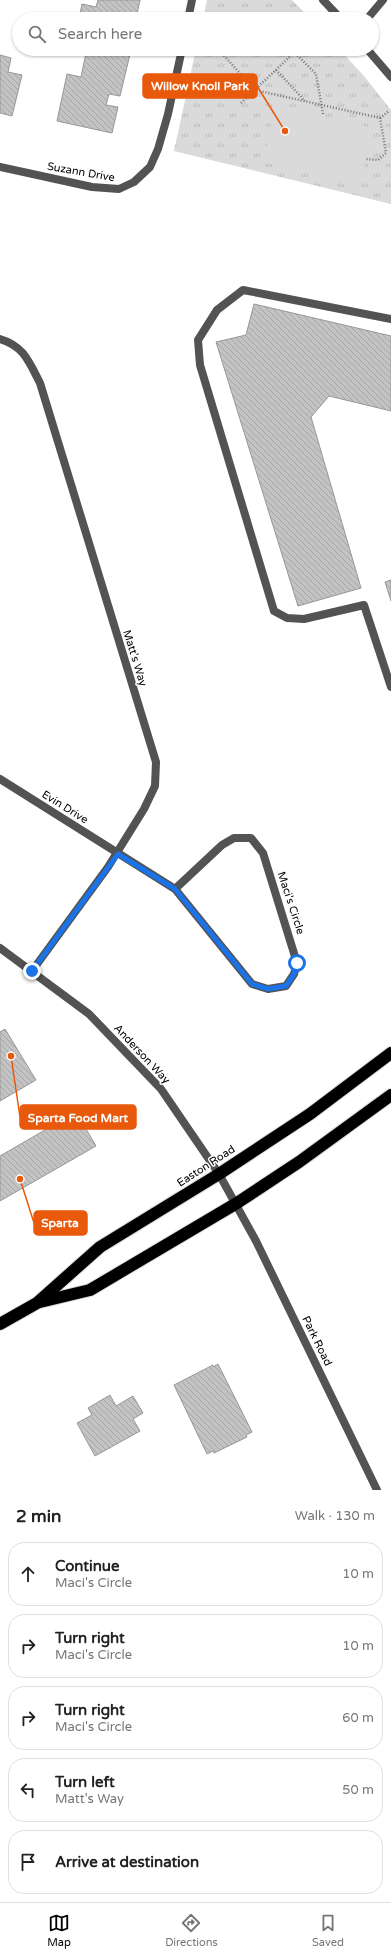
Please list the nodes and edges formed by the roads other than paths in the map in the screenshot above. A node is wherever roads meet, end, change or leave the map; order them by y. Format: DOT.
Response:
graph roads {
  1 [pos="192,0"];
  2 [pos="323,0"];
  3 [pos="383,0"];
  4 [pos="189,12"];
  5 [pos="334,12"];
  6 [pos="373,12"];
  7 [pos="180,56"];
  8 [pos="373,56"];
  9 [pos="391,77"];
  10 [pos="0,167"];
  11 [pos="391,319"];
  12 [pos="0,339"];
  13 [pos="391,687"];
  14 [pos="0,779"];
  15 [pos="118,854"];
  16 [pos="175,889"];
  17 [pos="0,948"];
  18 [pos="32,971"];
  19 [pos="391,1053"];
  20 [pos="391,1095"];
  21 [pos="219,1174"];
  22 [pos="237,1203"];
  23 [pos="37,1303"];
  24 [pos="0,1324"];
  25 [pos="377,1490"];
  1 -- 4 [label="street"];
  2 -- 5 [label="street"];
  3 -- 6 [label="street"];
  7 -- 10 [label="street, Suzann Drive"];
  8 -- 9 [label="street"];
  11 -- 13 [label="street"];
  12 -- 15 [label="street, Matt's Way"];
  14 -- 15 [label="street, Evin Drive"];
  15 -- 16 [label="street, Maci's Circle"];
  15 -- 18 [label="street, Matt's Way"];
  16 -- 16 [label="street, Maci's Circle"];
  17 -- 18 [label="street, Anderson Way"];
  18 -- 21 [label="street, Anderson Way"];
  19 -- 21 [label="highway, Easton Road"];
  20 -- 22 [label="highway, Easton Road"];
  21 -- 22 [label="street, Anderson Way"];
  21 -- 23 [label="highway, Easton Road"];
  22 -- 23 [label="highway, Easton Road"];
  22 -- 25 [label="street, Park Road"];
  23 -- 24 [label="highway, Easton Road"];
}
